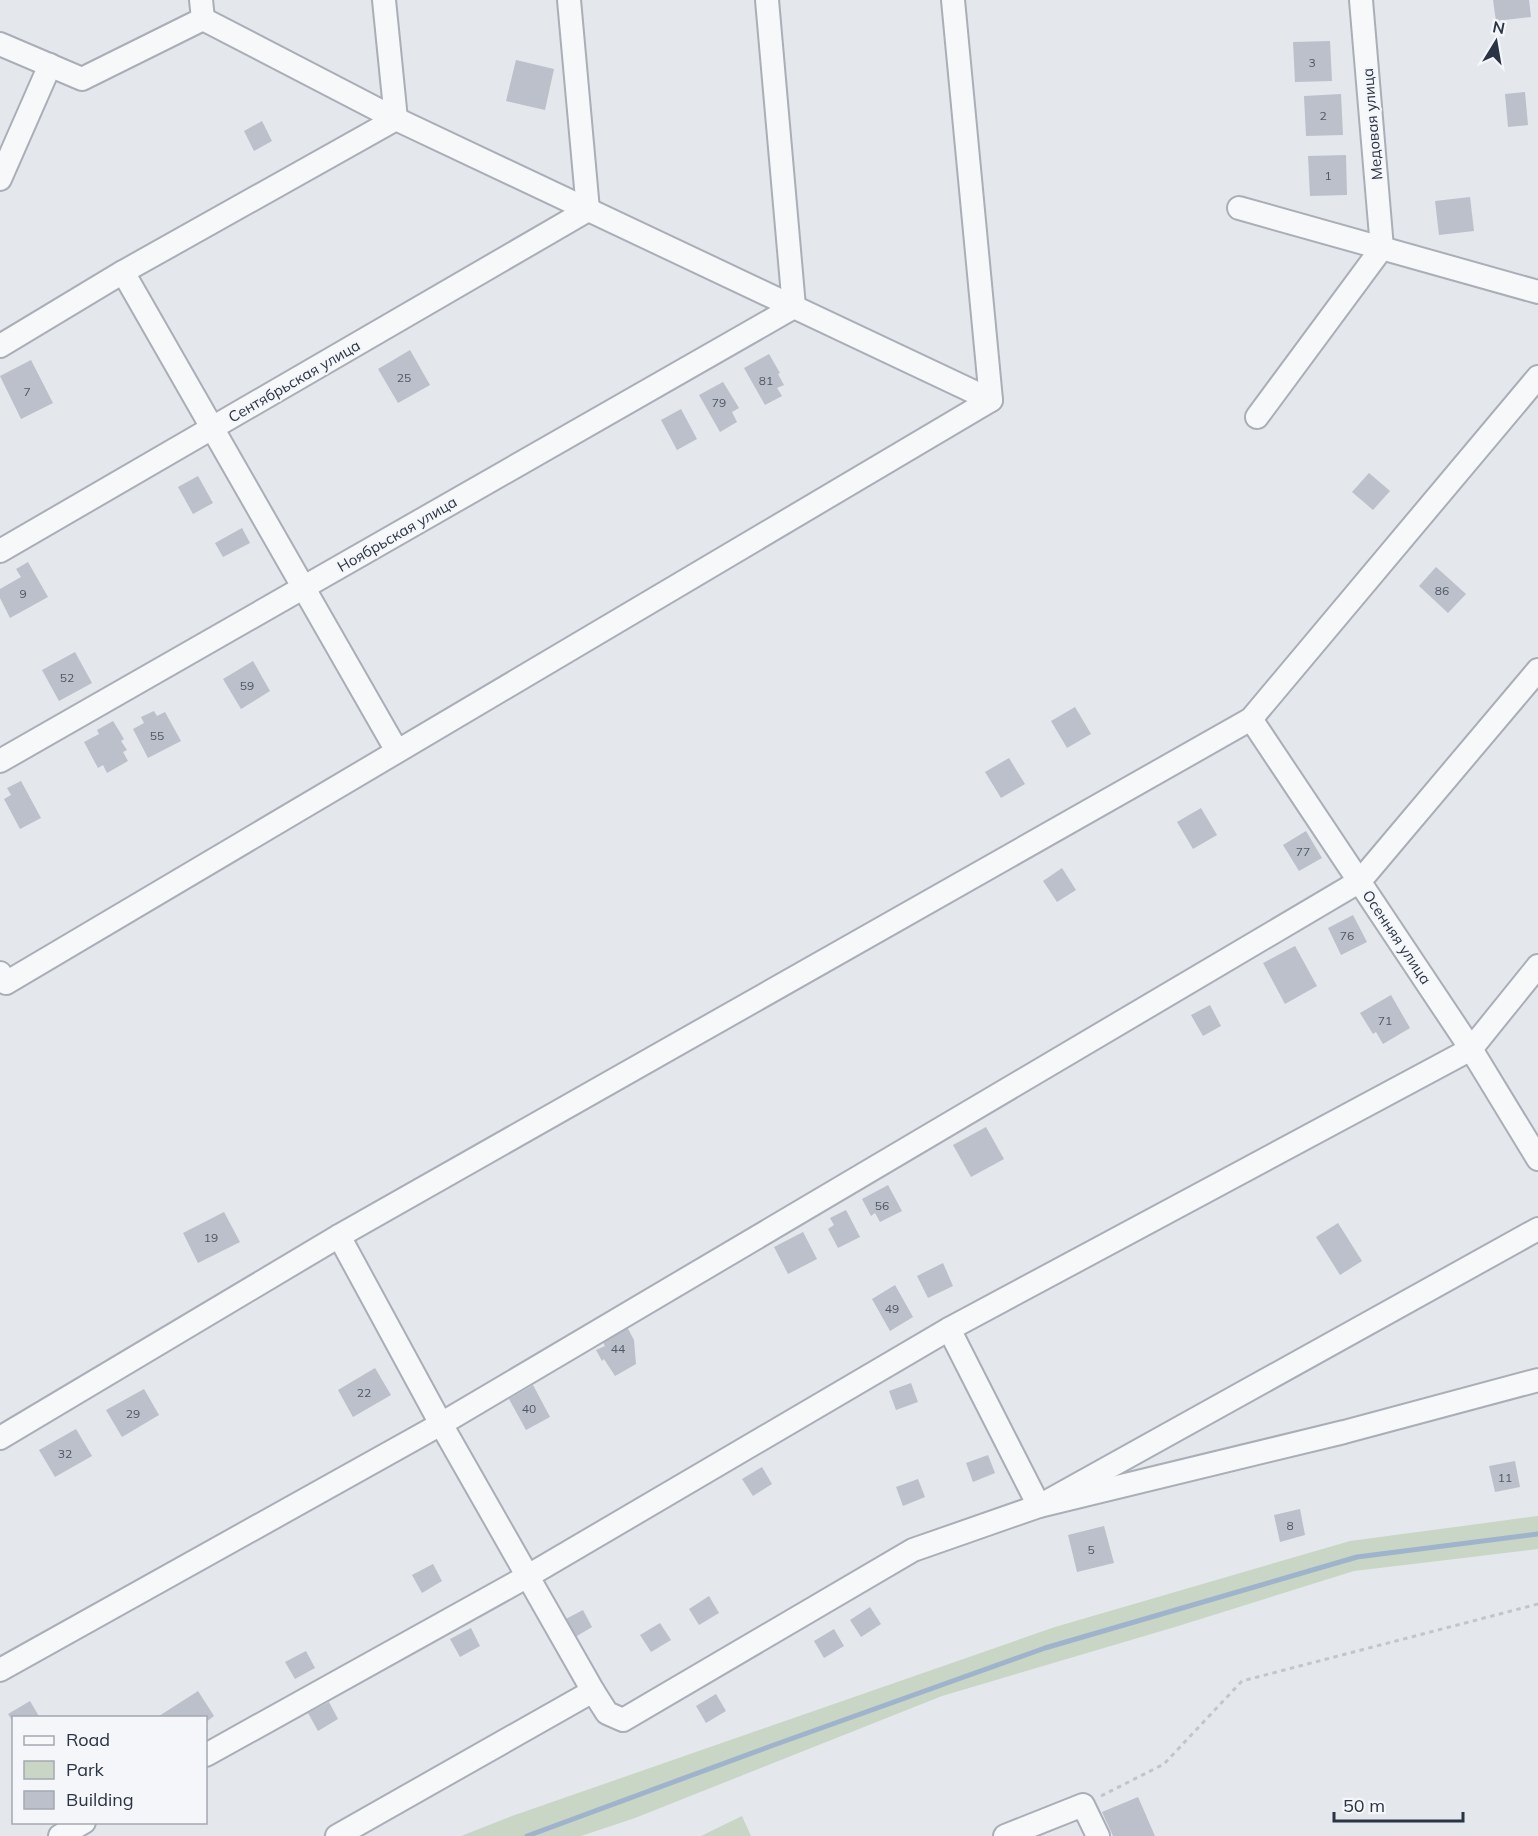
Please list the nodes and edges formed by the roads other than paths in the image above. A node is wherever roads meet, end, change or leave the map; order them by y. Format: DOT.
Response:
graph roads {
  1 [pos="384,0"];
  2 [pos="569,0"];
  3 [pos="767,0"];
  4 [pos="953,0"];
  5 [pos="1361,0"];
  6 [pos="202,10"];
  7 [pos="0,44"];
  8 [pos="50,65"];
  9 [pos="396,119"];
  10 [pos="0,178"];
  11 [pos="1239,208"];
  12 [pos="588,210"];
  13 [pos="1382,248"];
  14 [pos="123,272"];
  15 [pos="1538,292"];
  16 [pos="794,308"];
  17 [pos="0,346"];
  18 [pos="1538,377"];
  19 [pos="991,400"];
  20 [pos="1257,417"];
  21 [pos="212,428"];
  22 [pos="0,551"];
  23 [pos="304,588"];
  24 [pos="1538,670"];
  25 [pos="1251,719"];
  26 [pos="398,751"];
  27 [pos="0,761"];
  28 [pos="1360,881"];
  29 [pos="1538,966"];
  30 [pos="2,981"];
  31 [pos="1471,1049"];
  32 [pos="1538,1159"];
  33 [pos="1538,1229"];
  34 [pos="339,1236"];
  35 [pos="949,1329"];
  36 [pos="1538,1380"];
  37 [pos="441,1424"];
  38 [pos="0,1438"];
  39 [pos="1039,1506"];
  40 [pos="528,1576"];
  41 [pos="0,1670"];
  42 [pos="592,1691"];
  43 [pos="207,1754"];
  44 [pos="81,1824"];
  45 [pos="60,1836"];
  46 [pos="337,1836"];
  47 [pos="1005,1836"];
  48 [pos="1098,1836"];
  1 -- 9 [label="street"];
  2 -- 12 [label="street"];
  3 -- 16 [label="street"];
  4 -- 19 [label="street"];
  5 -- 13 [label="street, Медовая улица"];
  6 -- 8 [label="street"];
  6 -- 9 [label="street"];
  7 -- 8 [label="street"];
  8 -- 10 [label="street"];
  9 -- 12 [label="street"];
  9 -- 14 [label="street"];
  11 -- 13 [label="street"];
  12 -- 16 [label="street"];
  12 -- 21 [label="street, Сентябрьская улица"];
  13 -- 15 [label="street"];
  13 -- 20 [label="street"];
  14 -- 17 [label="street"];
  14 -- 21 [label="street"];
  16 -- 19 [label="street"];
  16 -- 23 [label="street, Ноябрьская улица"];
  18 -- 25 [label="street"];
  19 -- 26 [label="street"];
  21 -- 22 [label="street, Сентябрьская улица"];
  21 -- 23 [label="street"];
  23 -- 26 [label="street"];
  23 -- 27 [label="street, Ноябрьская улица"];
  24 -- 28 [label="street"];
  25 -- 28 [label="street, Осенняя улица"];
  25 -- 34 [label="street"];
  26 -- 30 [label="street"];
  28 -- 31 [label="street, Осенняя улица"];
  28 -- 37 [label="street"];
  29 -- 31 [label="street"];
  31 -- 32 [label="street, Осенняя улица"];
  31 -- 35 [label="street"];
  33 -- 39 [label="street"];
  34 -- 37 [label="street"];
  34 -- 38 [label="street"];
  35 -- 39 [label="street"];
  35 -- 40 [label="street"];
  36 -- 39 [label="street"];
  37 -- 40 [label="street"];
  37 -- 41 [label="street"];
  39 -- 42 [label="street"];
  40 -- 42 [label="street"];
  40 -- 43 [label="street"];
  42 -- 46 [label="street"];
  44 -- 45 [label="street"];
  47 -- 48 [label="street"];
}
